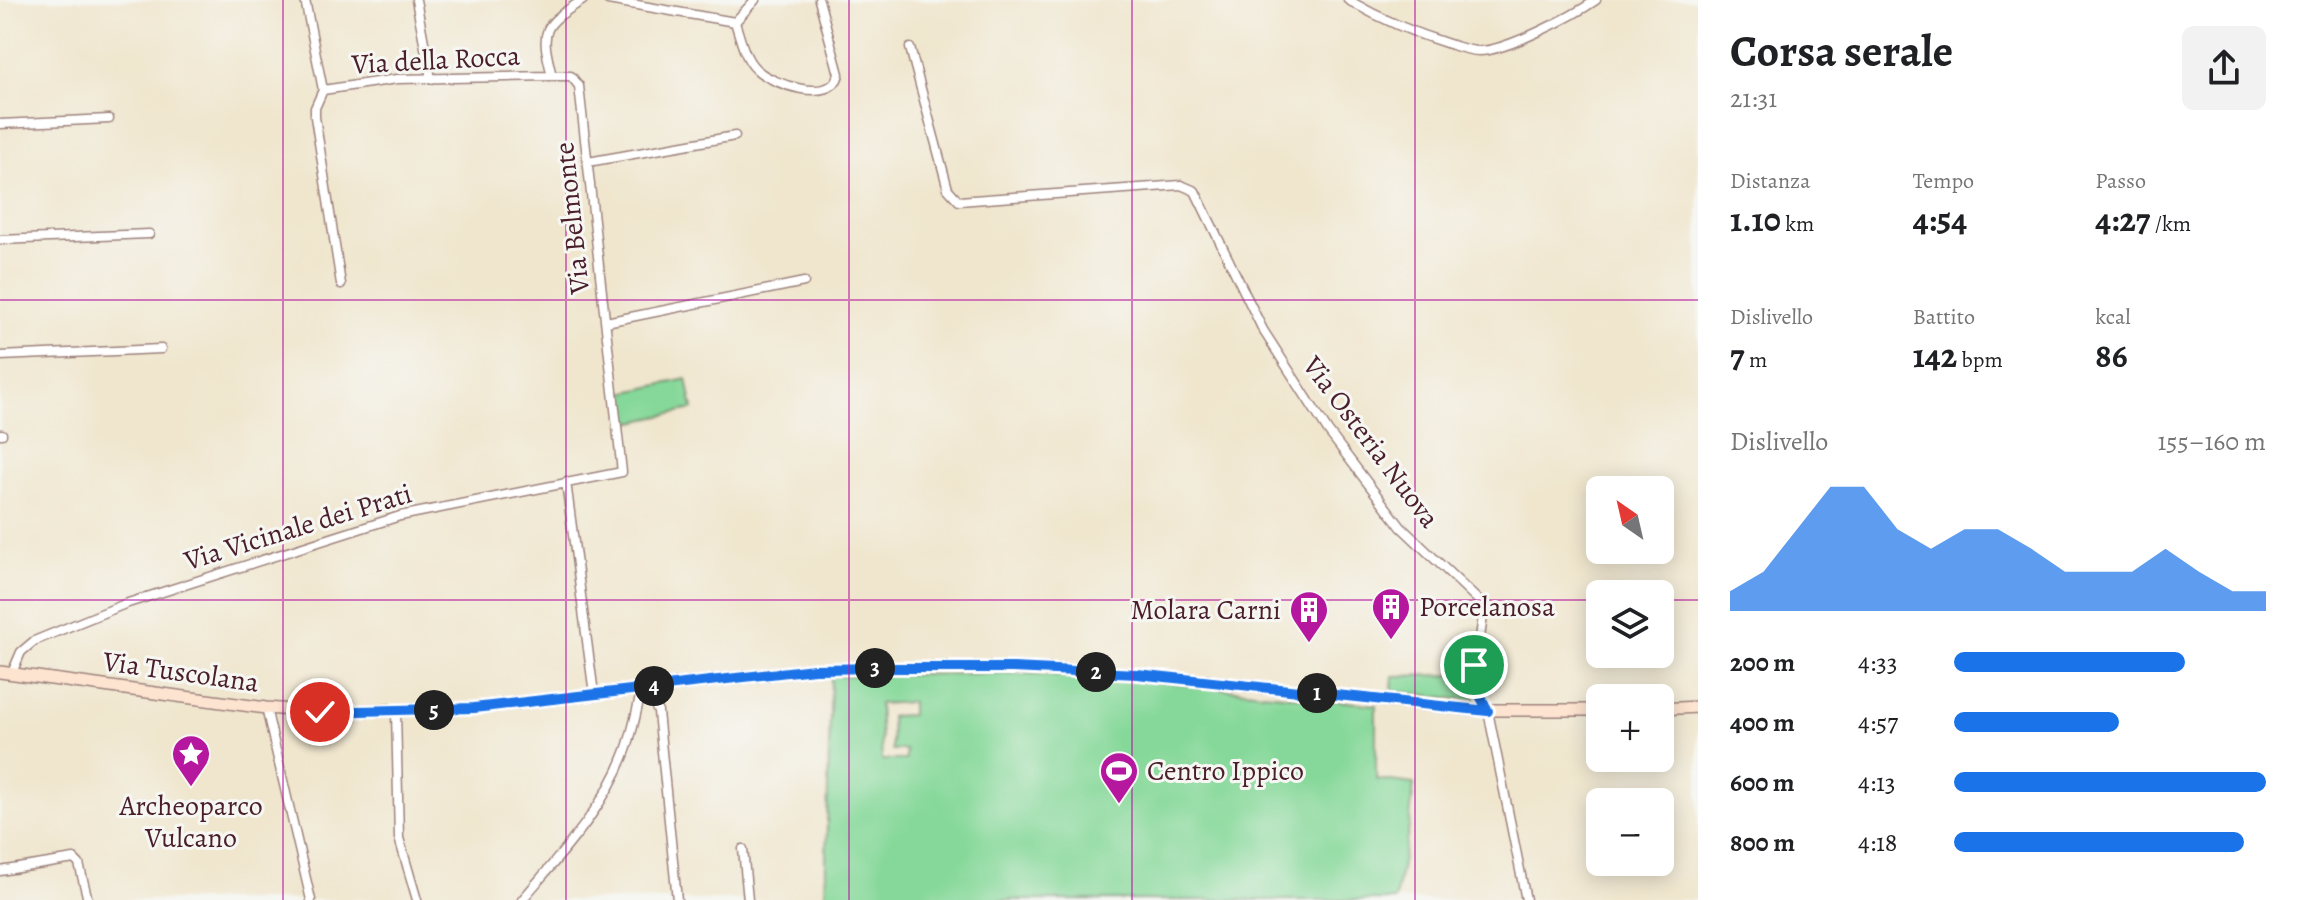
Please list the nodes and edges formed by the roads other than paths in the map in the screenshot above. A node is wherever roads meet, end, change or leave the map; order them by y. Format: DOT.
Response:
graph roads {
  1 [pos="305,0"];
  2 [pos="416,0"];
  3 [pos="583,0"];
  4 [pos="608,0"];
  5 [pos="755,0"];
  6 [pos="819,0"];
  7 [pos="1348,0"];
  8 [pos="1596,0"];
  9 [pos="735,22"];
  10 [pos="910,48"];
  11 [pos="552,76"];
  12 [pos="431,79"];
  13 [pos="323,90"];
  14 [pos="109,119"];
  15 [pos="0,124"];
  16 [pos="735,136"];
  17 [pos="588,162"];
  18 [pos="149,234"];
  19 [pos="0,240"];
  20 [pos="804,282"];
  21 [pos="341,284"];
  22 [pos="606,322"];
  23 [pos="161,349"];
  24 [pos="0,356"];
  25 [pos="622,472"];
  26 [pos="566,482"];
  27 [pos="6,672"];
  28 [pos="642,691"];
  29 [pos="594,694"];
  30 [pos="1698,707"];
  31 [pos="266,708"];
  32 [pos="1674,708"];
  33 [pos="1586,710"];
  34 [pos="1488,711"];
  35 [pos="396,712"];
  36 [pos="743,849"];
  37 [pos="0,871"];
  38 [pos="88,900"];
  39 [pos="311,900"];
  40 [pos="417,900"];
  41 [pos="522,900"];
  42 [pos="677,900"];
  43 [pos="748,900"];
  44 [pos="1526,900"];
  1 -- 13 [label="street, Via della Rocca"];
  2 -- 12 [label="street"];
  3 -- 11 [label="street"];
  4 -- 9 [label="street"];
  5 -- 9 [label="street"];
  6 -- 9 [label="street"];
  7 -- 8 [label="street"];
  10 -- 34 [label="street, Via Osteria Nuova"];
  11 -- 12 [label="street, Via della Rocca"];
  11 -- 17 [label="street, Via Belmonte"];
  12 -- 13 [label="street, Via della Rocca"];
  13 -- 21 [label="street, Via della Rocca"];
  14 -- 15 [label="street"];
  16 -- 17 [label="street"];
  17 -- 22 [label="street, Via Belmonte"];
  18 -- 19 [label="street"];
  20 -- 22 [label="street"];
  22 -- 25 [label="street, Via Belmonte"];
  23 -- 24 [label="street"];
  25 -- 26 [label="street, Via Vicinale dei Prati"];
  26 -- 27 [label="street, Via Vicinale dei Prati"];
  26 -- 29 [label="street"];
  27 -- 31 [label="main road, Via Tuscolana"];
  28 -- 29 [label="main road, Via Tuscolana"];
  28 -- 34 [label="main road, Via Tuscolana"];
  28 -- 41 [label="street"];
  28 -- 42 [label="street"];
  29 -- 35 [label="main road, Via Tuscolana"];
  30 -- 32 [label="main road"];
  31 -- 35 [label="main road, Via Tuscolana"];
  31 -- 39 [label="street"];
  33 -- 34 [label="main road, Via Tuscolana"];
  34 -- 44 [label="street"];
  35 -- 40 [label="street"];
  36 -- 43 [label="street"];
  37 -- 38 [label="street"];
}
